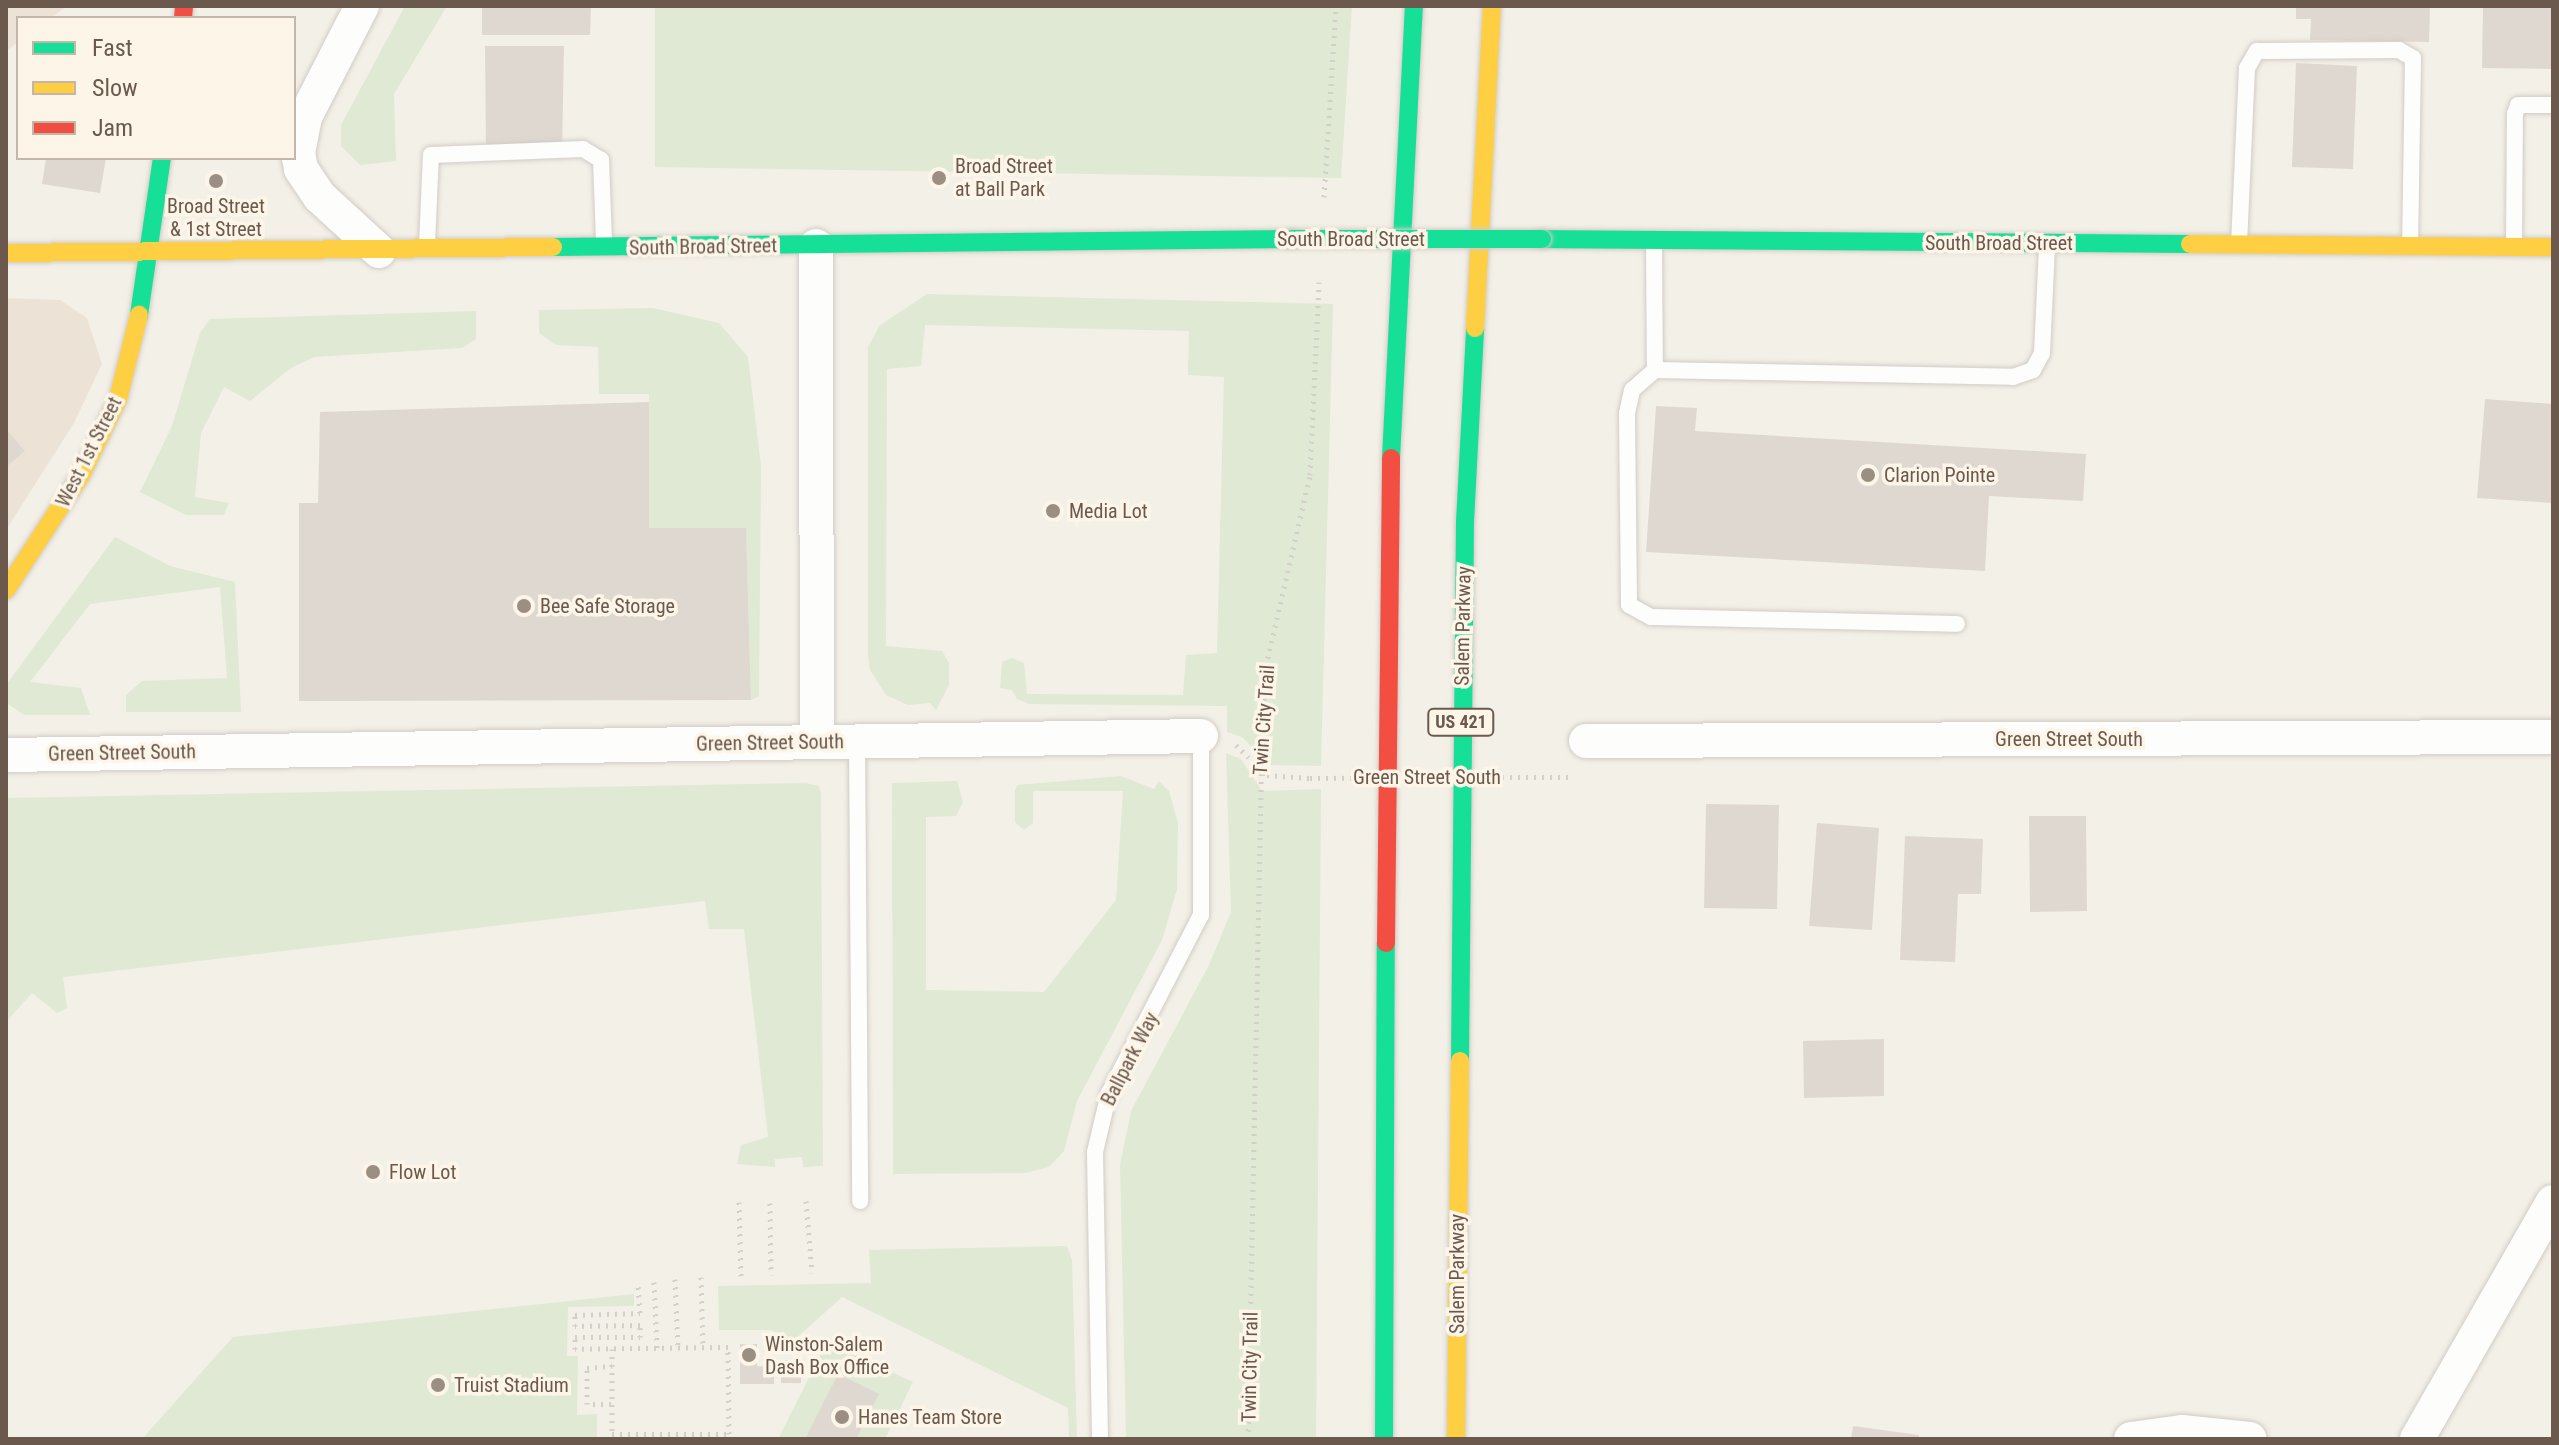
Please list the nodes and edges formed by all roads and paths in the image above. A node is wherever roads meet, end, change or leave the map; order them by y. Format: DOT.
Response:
graph roads {
  1 [pos="362,6"];
  2 [pos="1336,6"];
  3 [pos="1414,6"];
  4 [pos="1492,6"];
  5 [pos="2553,105"];
  6 [pos="162,160"];
  7 [pos="1323,205"];
  8 [pos="1654,240"];
  9 [pos="2047,243"];
  10 [pos="2239,245"];
  11 [pos="816,246"];
  12 [pos="2410,246"];
  13 [pos="2514,247"];
  14 [pos="2553,247"];
  15 [pos="605,248"];
  16 [pos="427,250"];
  17 [pos="379,251"];
  18 [pos="6,253"];
  19 [pos="148,253"];
  20 [pos="1320,265"];
  21 [pos="1655,370"];
  22 [pos="6,590"];
  23 [pos="1957,624"];
  24 [pos="1201,736"];
  25 [pos="2553,737"];
  26 [pos="857,741"];
  27 [pos="1586,741"];
  28 [pos="817,742"];
  29 [pos="6,755"];
  30 [pos="1260,770"];
  31 [pos="1518,777"];
  32 [pos="806,1201"];
  33 [pos="860,1201"];
  34 [pos="739,1202"];
  35 [pos="2553,1202"];
  36 [pos="770,1203"];
  37 [pos="812,1273"];
  38 [pos="771,1275"];
  39 [pos="741,1276"];
  40 [pos="701,1277"];
  41 [pos="675,1279"];
  42 [pos="654,1282"];
  43 [pos="638,1283"];
  44 [pos="703,1347"];
  45 [pos="657,1348"];
  46 [pos="678,1348"];
  47 [pos="612,1349"];
  48 [pos="612,1366"];
  49 [pos="611,1404"];
  50 [pos="646,1437"];
  51 [pos="677,1437"];
  52 [pos="711,1437"];
  53 [pos="1100,1439"];
  54 [pos="1248,1439"];
  55 [pos="1384,1439"];
  56 [pos="1456,1439"];
  57 [pos="2131,1439"];
  58 [pos="2250,1439"];
  59 [pos="2417,1439"];
  1 -- 17 [label="street"];
  2 -- 7 [label="path"];
  3 -- 55 [label="main road"];
  4 -- 56 [label="main road, Salem Parkway / US 421"];
  5 -- 13 [label="lane"];
  6 -- 19 [label="main road, West 1st Street"];
  8 -- 9 [label="main road, South Broad Street"];
  8 -- 11 [label="main road, South Broad Street, bridge"];
  8 -- 21 [label="lane"];
  9 -- 10 [label="main road, South Broad Street"];
  9 -- 21 [label="lane"];
  10 -- 12 [label="main road, South Broad Street"];
  10 -- 12 [label="lane"];
  11 -- 15 [label="main road, South Broad Street"];
  11 -- 28 [label="street"];
  12 -- 13 [label="main road, South Broad Street"];
  13 -- 14 [label="main road, South Broad Street"];
  15 -- 16 [label="main road, South Broad Street"];
  15 -- 16 [label="lane"];
  16 -- 17 [label="main road, South Broad Street"];
  17 -- 19 [label="main road, South Broad Street"];
  18 -- 19 [label="main road, South Broad Street"];
  19 -- 22 [label="main road, West 1st Street"];
  20 -- 30 [label="path, Twin City Trail"];
  21 -- 23 [label="lane"];
  24 -- 26 [label="street, Green Street South"];
  24 -- 30 [label="path"];
  24 -- 53 [label="lane, Ballpark Way"];
  25 -- 27 [label="street, Green Street South"];
  26 -- 28 [label="street, Green Street South"];
  26 -- 33 [label="lane"];
  28 -- 29 [label="street, Green Street South"];
  30 -- 31 [label="path, Green Street South, bridge"];
  30 -- 54 [label="path, Twin City Trail"];
  32 -- 37 [label="path"];
  34 -- 39 [label="path"];
  35 -- 59 [label="street"];
  36 -- 38 [label="path"];
  40 -- 44 [label="path"];
  41 -- 46 [label="path"];
  42 -- 45 [label="path"];
  43 -- 47 [label="path"];
  44 -- 46 [label="path"];
  44 -- 52 [label="path"];
  45 -- 46 [label="path"];
  45 -- 47 [label="path"];
  47 -- 48 [label="path"];
  48 -- 49 [label="path"];
  48 -- 49 [label="path"];
  49 -- 50 [label="path"];
  50 -- 51 [label="path"];
  51 -- 52 [label="path"];
  57 -- 58 [label="street"];
}
